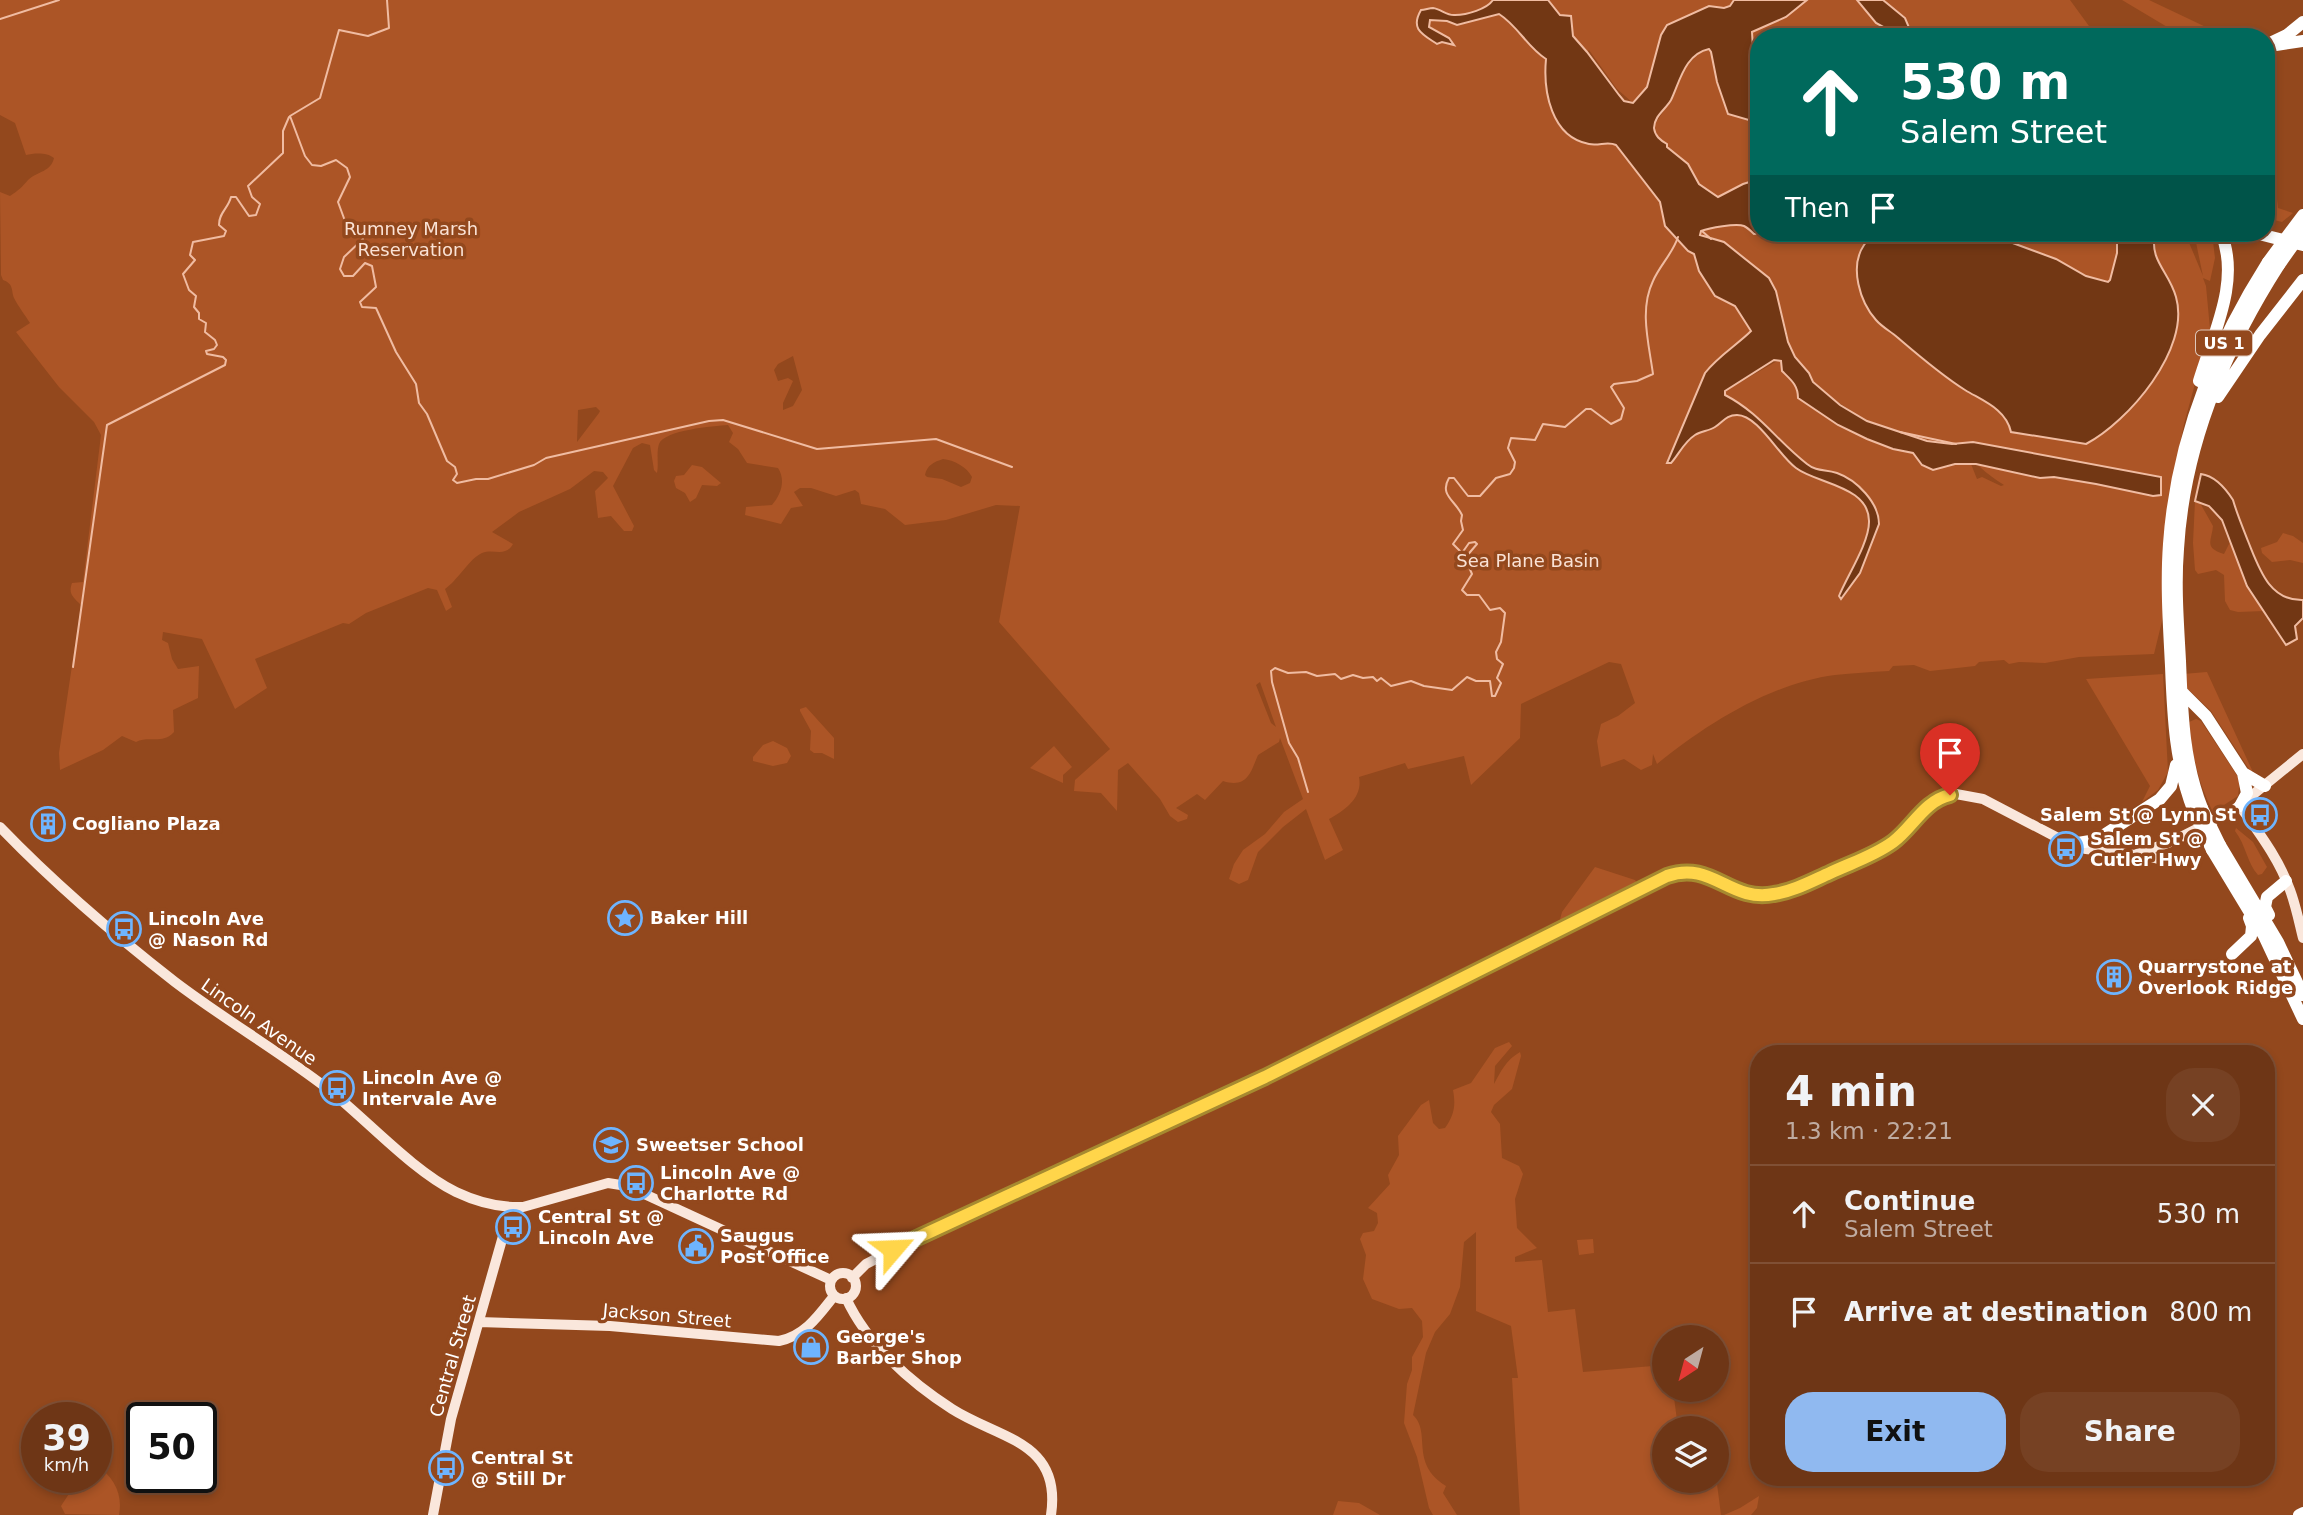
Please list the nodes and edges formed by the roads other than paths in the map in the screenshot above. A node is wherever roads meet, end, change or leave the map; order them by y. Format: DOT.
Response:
graph roads {
  1 [pos="2303,22"];
  2 [pos="2275,41"];
  3 [pos="2303,41"];
  4 [pos="2275,45"];
  5 [pos="2303,215"];
  6 [pos="2303,231"];
  7 [pos="2275,238"];
  8 [pos="2224,242"];
  9 [pos="2303,245"];
  10 [pos="2274,263"];
  11 [pos="2303,280"];
  12 [pos="2195,430"];
  13 [pos="2178,684"];
  14 [pos="2208,720"];
  15 [pos="2183,723"];
  16 [pos="2177,754"];
  17 [pos="2303,754"];
  18 [pos="2243,773"];
  19 [pos="2265,786"];
  20 [pos="2243,804"];
  21 [pos="2198,810"];
  22 [pos="0,827"];
  23 [pos="2072,844"];
  24 [pos="2216,847"];
  25 [pos="2133,856"];
  26 [pos="2173,863"];
  27 [pos="2286,881"];
  28 [pos="2244,885"];
  29 [pos="2245,903"];
  30 [pos="2303,938"];
  31 [pos="2275,947"];
  32 [pos="2303,995"];
  33 [pos="2303,1019"];
  34 [pos="511,1208"];
  35 [pos="852,1278"];
  36 [pos="831,1280"];
  37 [pos="834,1296"];
  38 [pos="846,1298"];
  39 [pos="479,1322"];
  40 [pos="433,1515"];
  41 [pos="1051,1515"];
  1 -- 2 [label="highway"];
  3 -- 4 [label="highway"];
  5 -- 10 [label="highway, US 1, bridge"];
  6 -- 10 [label="highway, US 1, bridge"];
  7 -- 9 [label="highway"];
  8 -- 12 [label="highway"];
  10 -- 12 [label="highway, US 1"];
  11 -- 12 [label="highway"];
  12 -- 13 [label="highway, US 1"];
  13 -- 14 [label="highway"];
  13 -- 15 [label="highway, US 1"];
  13 -- 16 [label="highway, US 1"];
  14 -- 15 [label="highway"];
  14 -- 18 [label="highway"];
  15 -- 21 [label="highway, US 1"];
  16 -- 21 [label="highway, US 1"];
  16 -- 23 [label="highway"];
  17 -- 19 [label="main road"];
  18 -- 19 [label="highway"];
  18 -- 20 [label="highway"];
  19 -- 20 [label="main road"];
  20 -- 25 [label="main road"];
  20 -- 27 [label="main road"];
  21 -- 24 [label="highway, US 1, bridge"];
  22 -- 34 [label="main road, Lincoln Avenue"];
  23 -- 25 [label="main road"];
  23 -- 35 [label="main road"];
  24 -- 28 [label="highway, US 1"];
  24 -- 29 [label="highway, US 1"];
  25 -- 26 [label="main road"];
  27 -- 28 [label="highway"];
  27 -- 30 [label="main road"];
  27 -- 31 [label="highway"];
  28 -- 31 [label="highway, US 1"];
  29 -- 31 [label="highway, US 1"];
  29 -- 31 [label="highway"];
  31 -- 32 [label="highway, US 1"];
  31 -- 33 [label="highway, US 1"];
  34 -- 36 [label="main road, Lincoln Avenue"];
  34 -- 39 [label="main road, Central Street"];
  35 -- 36 [label="main road"];
  35 -- 38 [label="main road"];
  36 -- 37 [label="main road"];
  37 -- 38 [label="main road"];
  37 -- 39 [label="main road, Jackson Street"];
  38 -- 41 [label="main road"];
  39 -- 40 [label="main road, Central Street"];
}
